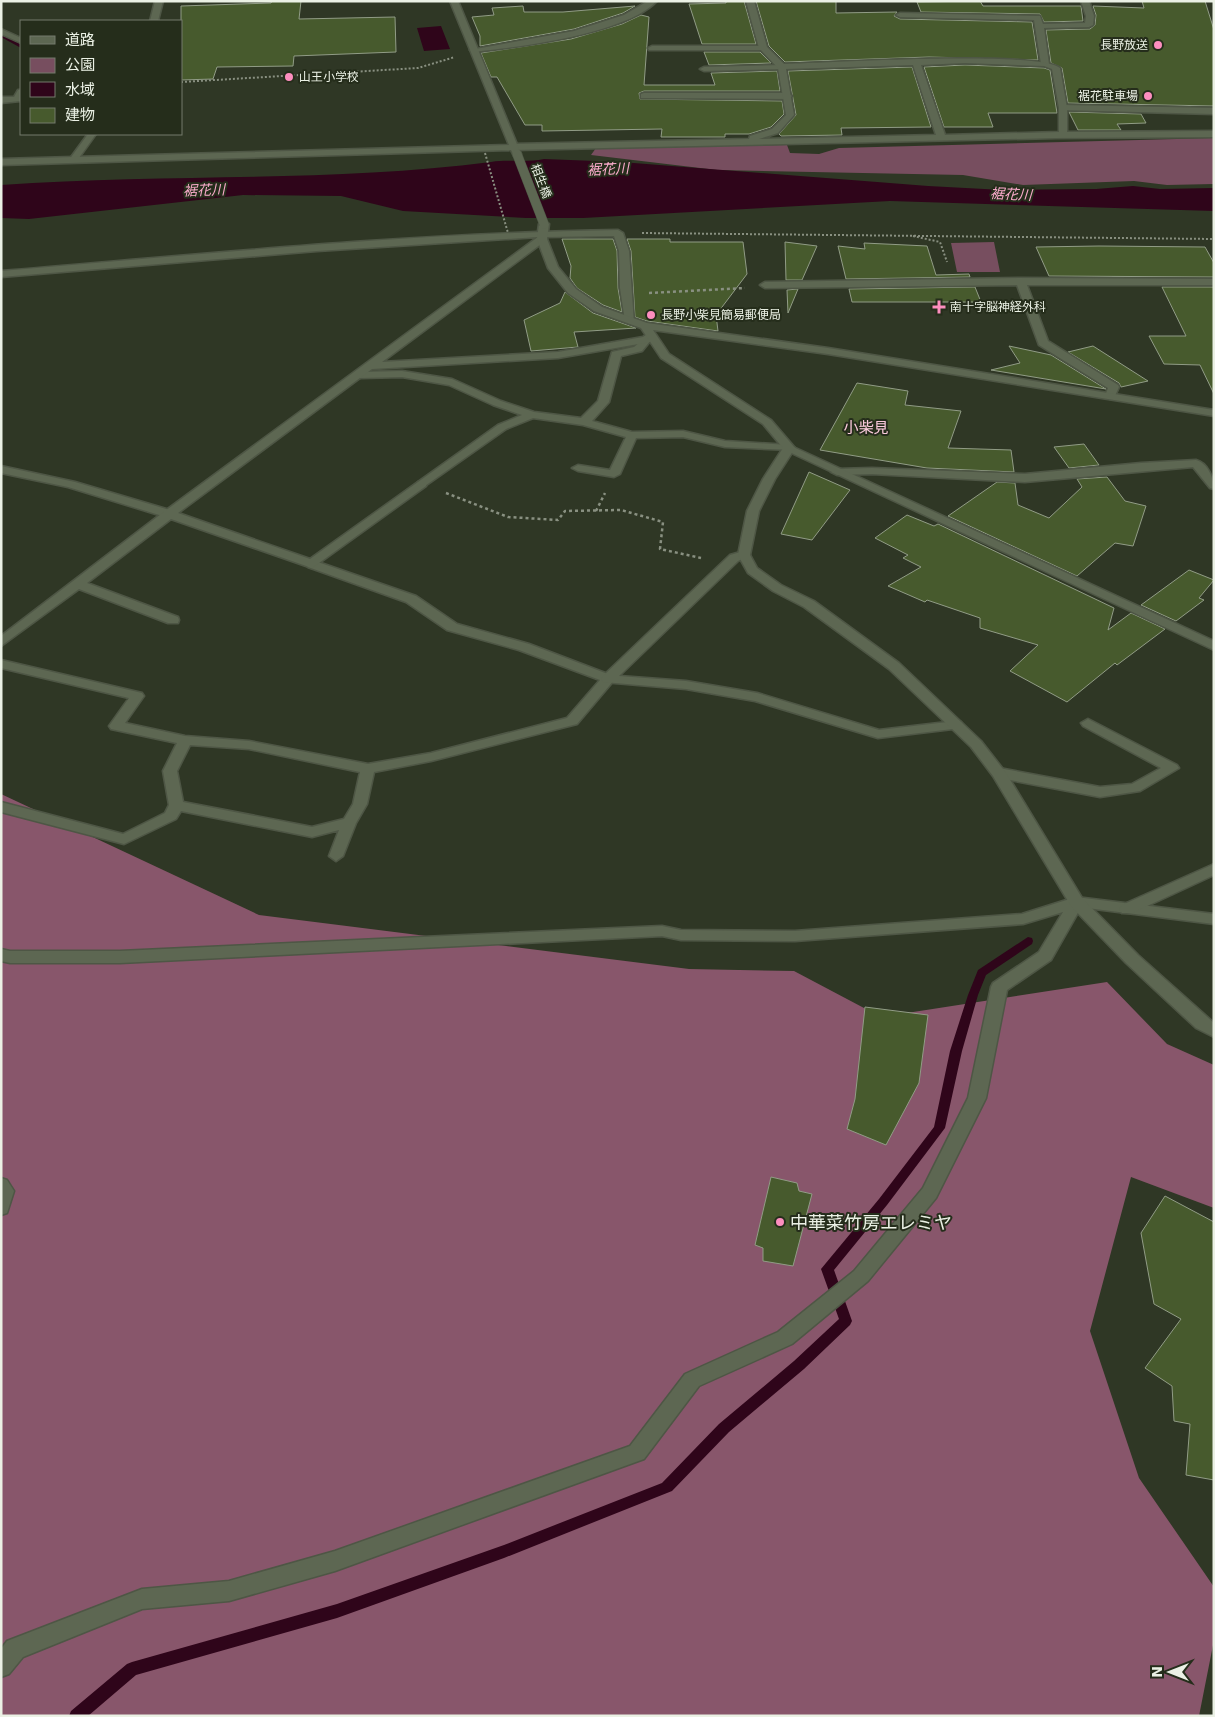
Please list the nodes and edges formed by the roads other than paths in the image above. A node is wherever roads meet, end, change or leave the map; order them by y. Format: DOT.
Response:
graph roads {
  1 [pos="159,1"];
  2 [pos="454,1"];
  3 [pos="653,1"];
  4 [pos="750,1"];
  5 [pos="1085,1"];
  6 [pos="900,15"];
  7 [pos="154,20"];
  8 [pos="1040,26"];
  9 [pos="1,31"];
  10 [pos="20,40"];
  11 [pos="652,48"];
  12 [pos="764,48"];
  13 [pos="474,50"];
  14 [pos="916,62"];
  15 [pos="1045,64"];
  16 [pos="782,67"];
  17 [pos="704,69"];
  18 [pos="20,94"];
  19 [pos="644,96"];
  20 [pos="788,96"];
  21 [pos="1,100"];
  22 [pos="1063,108"];
  23 [pos="1214,111"];
  24 [pos="1214,134"];
  25 [pos="91,135"];
  26 [pos="1063,135"];
  27 [pos="940,137"];
  28 [pos="662,144"];
  29 [pos="516,150"];
  30 [pos="73,160"];
  31 [pos="1,162"];
  32 [pos="543,232"];
  33 [pos="1,274"];
  34 [pos="1021,282"];
  35 [pos="1214,282"];
  36 [pos="765,285"];
  37 [pos="630,321"];
  38 [pos="647,334"];
  39 [pos="372,366"];
  40 [pos="360,375"];
  41 [pos="1110,396"];
  42 [pos="1214,412"];
  43 [pos="532,415"];
  44 [pos="584,422"];
  45 [pos="632,435"];
  46 [pos="789,448"];
  47 [pos="578,468"];
  48 [pos="1,469"];
  49 [pos="837,472"];
  50 [pos="1214,486"];
  51 [pos="169,514"];
  52 [pos="744,555"];
  53 [pos="312,564"];
  54 [pos="78,584"];
  55 [pos="173,620"];
  56 [pos="1,642"];
  57 [pos="1214,646"];
  58 [pos="1,664"];
  59 [pos="608,679"];
  60 [pos="1088,723"];
  61 [pos="956,724"];
  62 [pos="186,740"];
  63 [pos="368,769"];
  64 [pos="999,773"];
  65 [pos="176,806"];
  66 [pos="1,807"];
  67 [pos="349,823"];
  68 [pos="336,856"];
  69 [pos="1214,869"];
  70 [pos="1076,902"];
  71 [pos="1127,909"];
  72 [pos="1214,920"];
  73 [pos="1,955"];
  74 [pos="1214,1031"];
  75 [pos="1,1185"];
  76 [pos="1,1208"];
  77 [pos="1,1666"];
  1 -- 7 [label="street"];
  2 -- 13 [label="street, 相生橋"];
  3 -- 13 [label="street"];
  4 -- 12 [label="street"];
  5 -- 8 [label="street"];
  6 -- 8 [label="street"];
  8 -- 15 [label="street"];
  9 -- 10 [label="street"];
  11 -- 12 [label="street"];
  12 -- 16 [label="street"];
  13 -- 29 [label="street, 相生橋"];
  14 -- 15 [label="street"];
  14 -- 16 [label="street"];
  14 -- 27 [label="street"];
  15 -- 22 [label="street"];
  16 -- 17 [label="street"];
  16 -- 20 [label="street"];
  18 -- 21 [label="street"];
  19 -- 20 [label="street"];
  20 -- 28 [label="street"];
  22 -- 23 [label="street"];
  22 -- 26 [label="street"];
  24 -- 26 [label="street"];
  25 -- 30 [label="street"];
  26 -- 27 [label="street"];
  27 -- 28 [label="street"];
  28 -- 29 [label="street"];
  29 -- 30 [label="street"];
  29 -- 32 [label="street, 相生橋, bridge"];
  30 -- 31 [label="street"];
  32 -- 33 [label="street"];
  32 -- 37 [label="street, 相生橋"];
  32 -- 37 [label="street"];
  32 -- 39 [label="street"];
  34 -- 35 [label="street"];
  34 -- 36 [label="street"];
  34 -- 41 [label="street"];
  37 -- 38 [label="street, 相生橋"];
  38 -- 39 [label="street"];
  38 -- 41 [label="street"];
  38 -- 44 [label="street"];
  38 -- 46 [label="street"];
  39 -- 40 [label="street"];
  40 -- 43 [label="street"];
  40 -- 51 [label="street"];
  41 -- 42 [label="street"];
  43 -- 44 [label="street"];
  43 -- 53 [label="street"];
  44 -- 45 [label="street"];
  45 -- 46 [label="street"];
  45 -- 47 [label="street"];
  46 -- 49 [label="street"];
  46 -- 52 [label="street"];
  48 -- 51 [label="street"];
  49 -- 50 [label="street"];
  49 -- 57 [label="street"];
  51 -- 53 [label="street"];
  51 -- 54 [label="street"];
  52 -- 59 [label="street"];
  52 -- 61 [label="street"];
  53 -- 59 [label="street"];
  54 -- 55 [label="street"];
  54 -- 56 [label="street"];
  58 -- 62 [label="street"];
  59 -- 61 [label="street"];
  59 -- 63 [label="street"];
  60 -- 64 [label="street"];
  61 -- 64 [label="street"];
  62 -- 63 [label="street"];
  62 -- 65 [label="street"];
  63 -- 67 [label="street"];
  64 -- 70 [label="street"];
  65 -- 66 [label="street"];
  65 -- 67 [label="street"];
  67 -- 68 [label="street"];
  69 -- 71 [label="street"];
  70 -- 71 [label="street"];
  70 -- 73 [label="street"];
  70 -- 74 [label="street"];
  70 -- 77 [label="street"];
  71 -- 72 [label="street"];
  75 -- 76 [label="street"];
}
